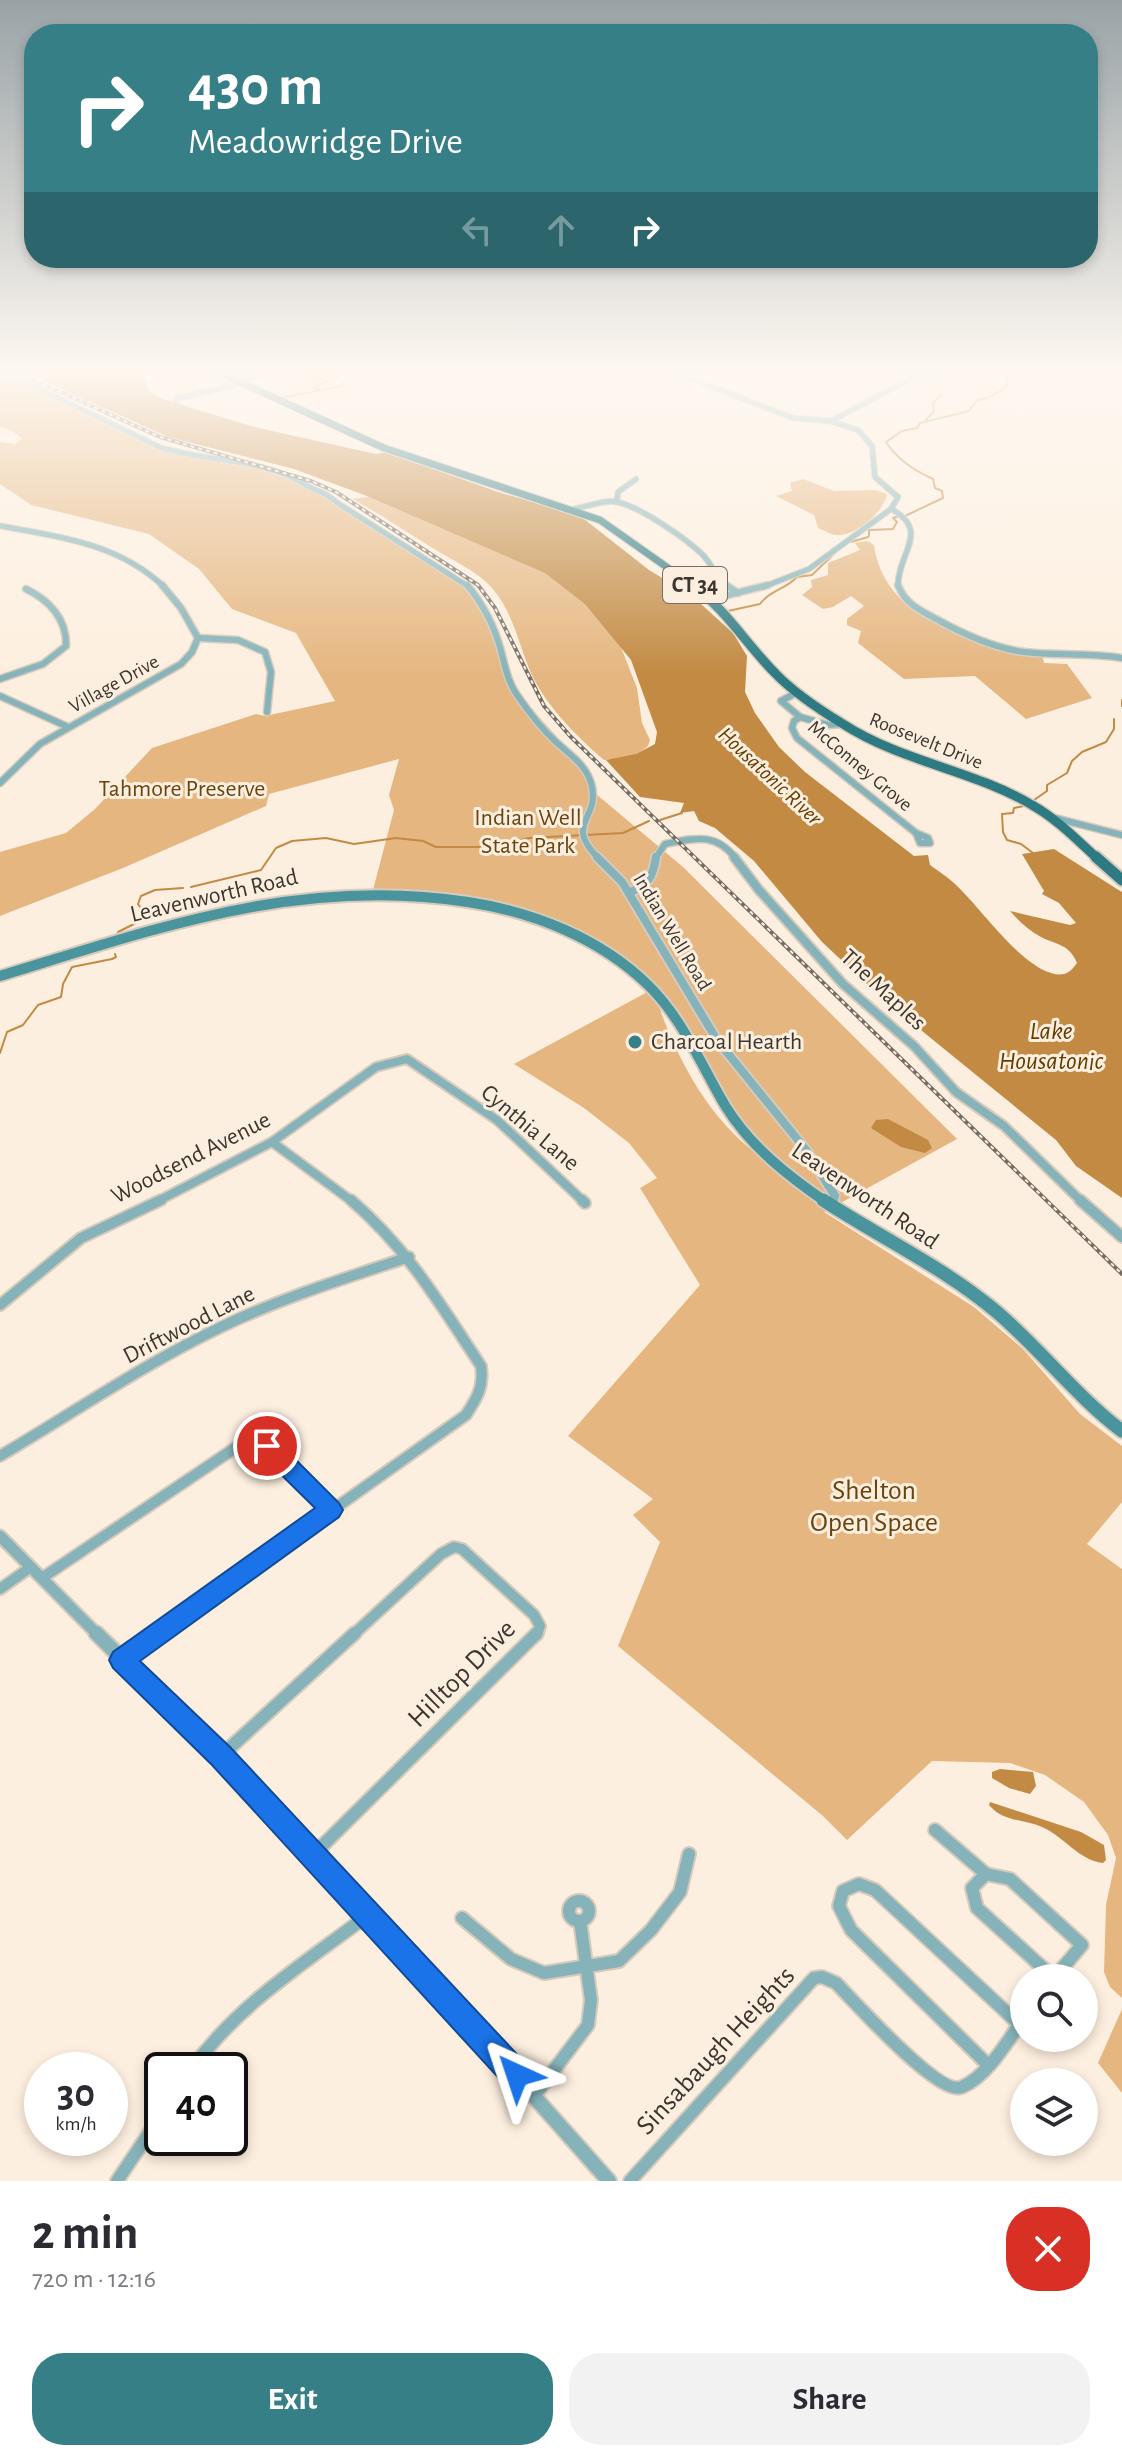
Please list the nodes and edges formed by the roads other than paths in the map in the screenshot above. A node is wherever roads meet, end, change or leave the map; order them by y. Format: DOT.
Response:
graph roads {
  1 [pos="280,473"];
  2 [pos="455,473"];
  3 [pos="874,473"];
  4 [pos="636,479"];
  5 [pos="617,501"];
  6 [pos="574,509"];
  7 [pos="891,509"];
  8 [pos="0,526"];
  9 [pos="26,589"];
  10 [pos="738,593"];
  11 [pos="712,599"];
  12 [pos="198,638"];
  13 [pos="1122,658"];
  14 [pos="0,679"];
  15 [pos="798,692"];
  16 [pos="0,696"];
  17 [pos="267,712"];
  18 [pos="800,717"];
  19 [pos="842,724"];
  20 [pos="68,727"];
  21 [pos="0,783"];
  22 [pos="1051,817"];
  23 [pos="916,833"];
  24 [pos="1122,835"];
  25 [pos="1122,880"];
  26 [pos="629,893"];
  27 [pos="0,976"];
  28 [pos="407,1059"];
  29 [pos="272,1142"];
  30 [pos="585,1203"];
  31 [pos="831,1204"];
  32 [pos="1122,1237"];
  33 [pos="409,1257"];
  34 [pos="0,1305"];
  35 [pos="1122,1431"];
  36 [pos="0,1456"];
  37 [pos="331,1510"];
  38 [pos="0,1536"];
  39 [pos="31,1567"];
  40 [pos="42,1578"];
  41 [pos="0,1589"];
  42 [pos="122,1660"];
  43 [pos="221,1756"];
  44 [pos="935,1830"];
  45 [pos="689,1854"];
  46 [pos="312,1855"];
  47 [pos="986,1874"];
  48 [pos="368,1915"];
  49 [pos="462,1918"];
  50 [pos="580,1921"];
  51 [pos="1039,1964"];
  52 [pos="1066,1964"];
  53 [pos="587,1967"];
  54 [pos="1010,2010"];
  55 [pos="1010,2035"];
  56 [pos="204,2052"];
  57 [pos="986,2063"];
  58 [pos="535,2095"];
  59 [pos="144,2141"];
  60 [pos="117,2181"];
  61 [pos="609,2181"];
  62 [pos="630,2181"];
  1 -- 26 [label="street, Indian Well Road"];
  2 -- 6 [label="main road, Roosevelt Drive / CT 34"];
  3 -- 7 [label="street"];
  4 -- 5 [label="street"];
  5 -- 6 [label="street"];
  5 -- 10 [label="street"];
  6 -- 11 [label="main road, Roosevelt Drive / CT 34"];
  7 -- 10 [label="street"];
  7 -- 13 [label="street"];
  8 -- 12 [label="street"];
  9 -- 14 [label="street"];
  10 -- 11 [label="street"];
  11 -- 15 [label="main road, Roosevelt Drive / CT 34"];
  12 -- 17 [label="street"];
  12 -- 20 [label="street, Village Drive"];
  15 -- 18 [label="street"];
  15 -- 19 [label="main road, Roosevelt Drive / CT 34"];
  16 -- 20 [label="street"];
  18 -- 19 [label="street, McConney Grove"];
  18 -- 23 [label="street, McConney Grove"];
  19 -- 22 [label="main road, Roosevelt Drive / CT 34"];
  20 -- 21 [label="street, Village Drive"];
  22 -- 24 [label="street"];
  22 -- 25 [label="main road, Roosevelt Drive / CT 34"];
  26 -- 31 [label="street, Indian Well Road"];
  26 -- 32 [label="street, The Maples"];
  27 -- 31 [label="main road, Leavenworth Road"];
  28 -- 29 [label="street, Woodsend Avenue"];
  28 -- 30 [label="street, Cynthia Lane"];
  29 -- 33 [label="street"];
  29 -- 34 [label="street, Woodsend Avenue"];
  31 -- 35 [label="main road, Leavenworth Road"];
  33 -- 36 [label="street, Driftwood Lane"];
  33 -- 37 [label="street"];
  37 -- 40 [label="street"];
  37 -- 42 [label="street"];
  38 -- 39 [label="street"];
  39 -- 40 [label="street"];
  39 -- 41 [label="street"];
  40 -- 42 [label="street"];
  42 -- 43 [label="street"];
  43 -- 46 [label="street"];
  43 -- 46 [label="street, Hilltop Drive"];
  44 -- 47 [label="street"];
  45 -- 53 [label="street"];
  46 -- 48 [label="street"];
  47 -- 51 [label="street"];
  47 -- 52 [label="street"];
  48 -- 56 [label="street"];
  48 -- 58 [label="street"];
  49 -- 53 [label="street"];
  50 -- 53 [label="street"];
  53 -- 58 [label="street"];
  54 -- 57 [label="street, Sinsabaugh Heights"];
  55 -- 57 [label="street, Sinsabaugh Heights"];
  57 -- 62 [label="street, Sinsabaugh Heights"];
  58 -- 61 [label="street"];
  59 -- 60 [label="street"];
}
